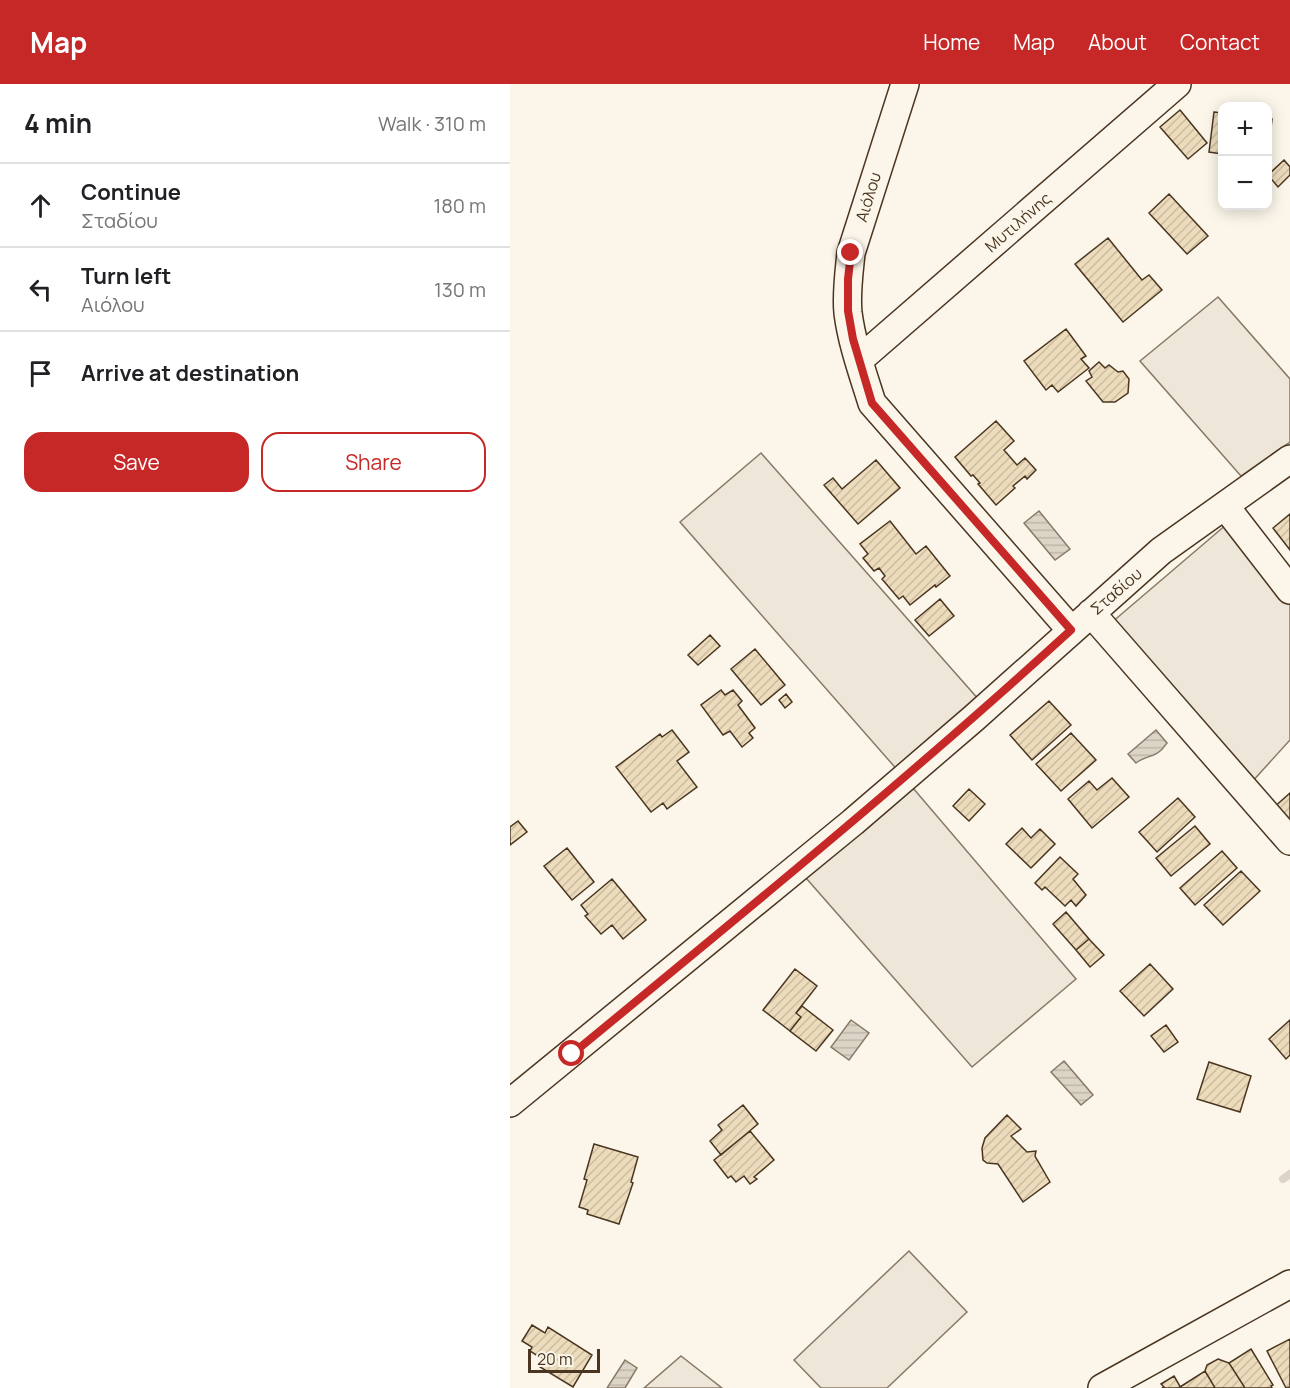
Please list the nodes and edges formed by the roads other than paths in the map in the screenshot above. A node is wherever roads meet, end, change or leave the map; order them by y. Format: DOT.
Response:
graph roads {
  1 [pos="905,84"];
  2 [pos="1177,84"];
  3 [pos="859,360"];
  4 [pos="1290,459"];
  5 [pos="1225,506"];
  6 [pos="1290,590"];
  7 [pos="1081,621"];
  8 [pos="1290,841"];
  9 [pos="510,1103"];
  10 [pos="1290,1284"];
  11 [pos="1102,1388"];
  1 -- 3 [label="street, Αιόλου"];
  2 -- 3 [label="street, Μυτιλήνης"];
  3 -- 7 [label="street, Αιόλου"];
  4 -- 5 [label="street, Σταδίου"];
  5 -- 6 [label="street"];
  5 -- 7 [label="street, Σταδίου"];
  7 -- 8 [label="street, Αιόλου"];
  7 -- 9 [label="street, Σταδίου"];
  10 -- 11 [label="street"];
}
